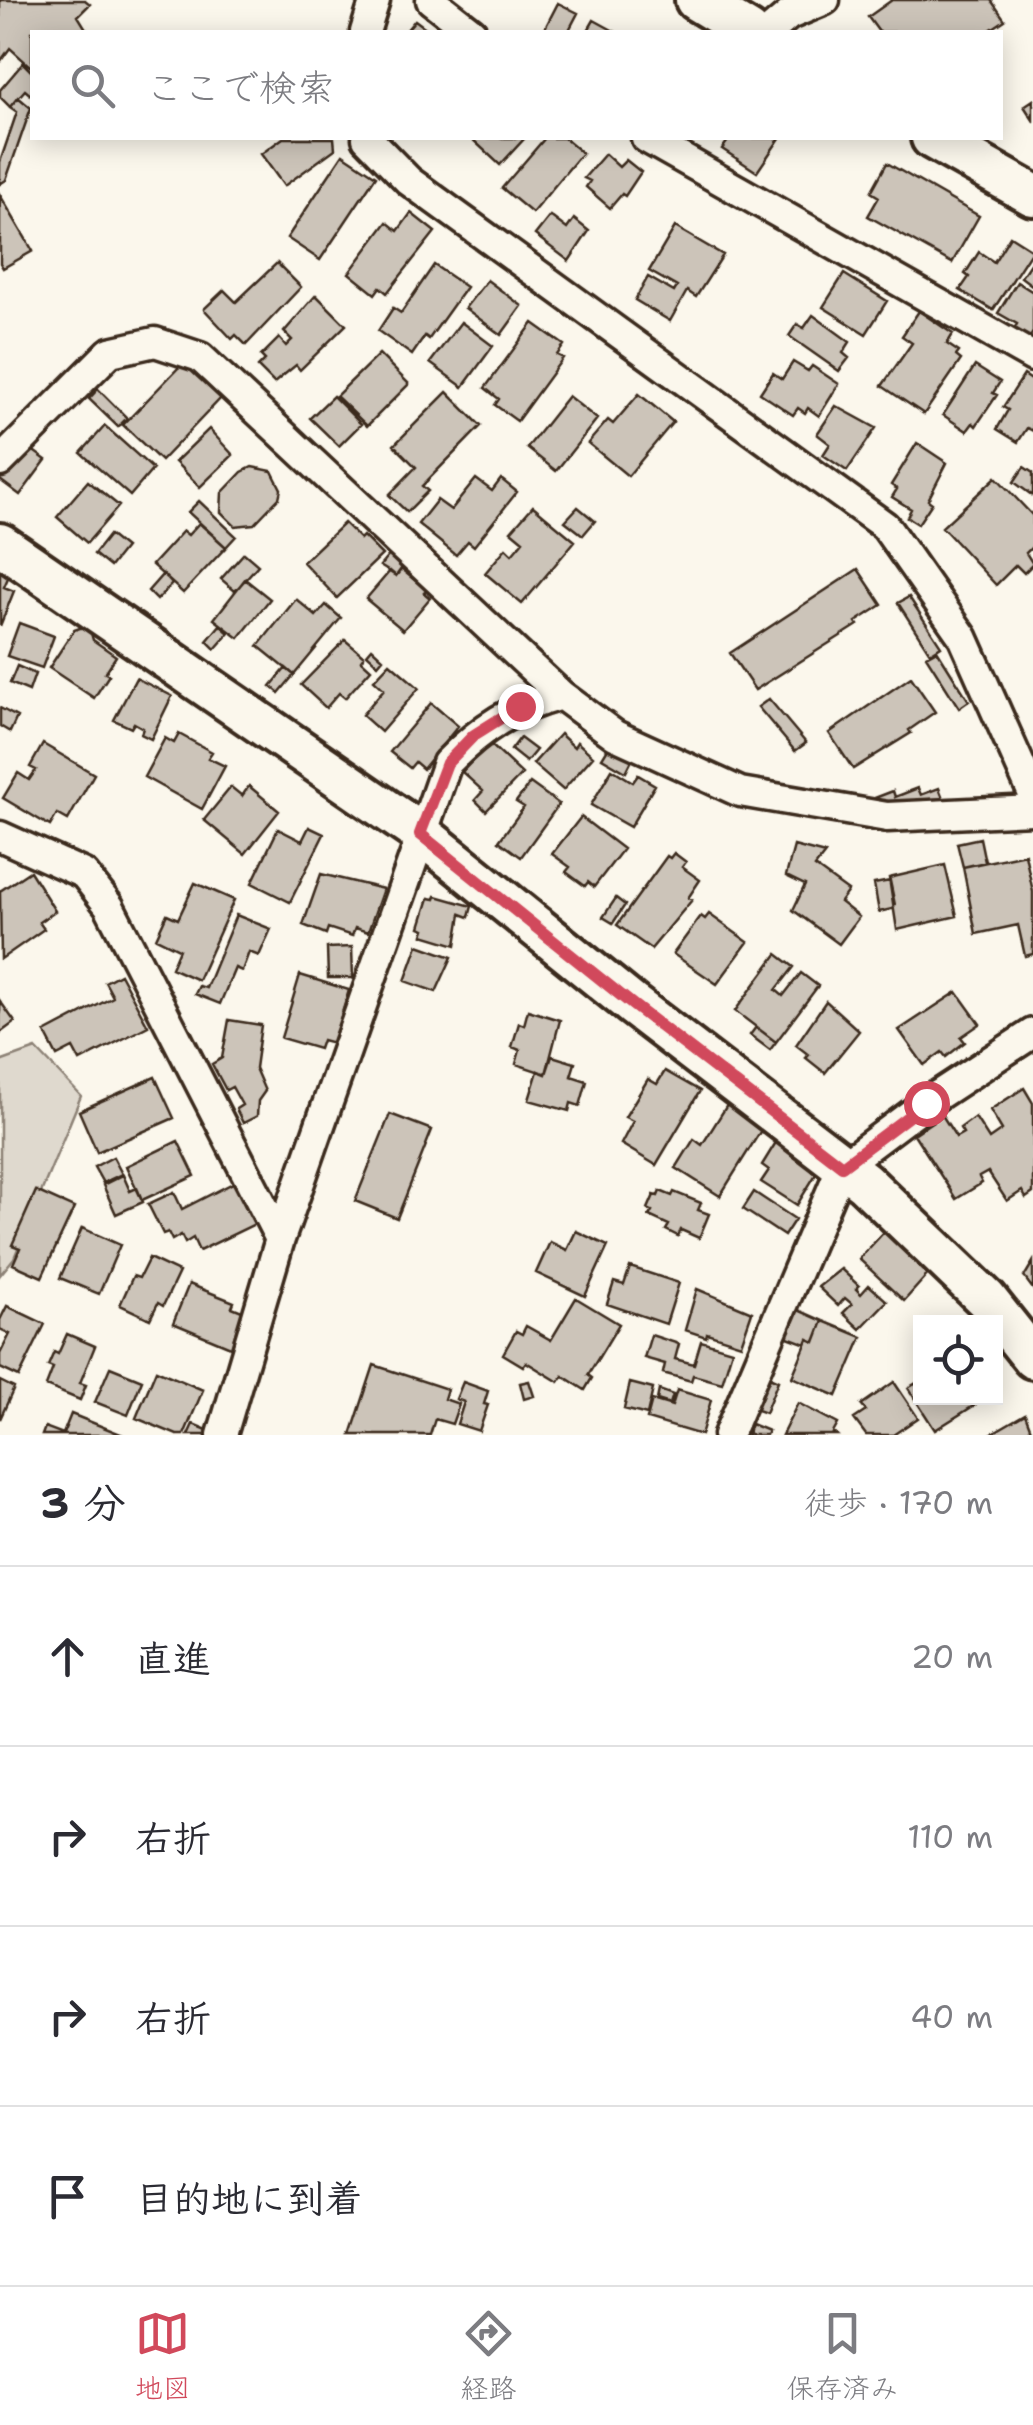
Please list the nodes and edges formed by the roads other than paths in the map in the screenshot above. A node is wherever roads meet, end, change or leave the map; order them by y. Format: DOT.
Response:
graph roads {
  1 [pos="374,0"];
  2 [pos="431,0"];
  3 [pos="696,0"];
  4 [pos="825,0"];
  5 [pos="366,30"];
  6 [pos="469,30"];
  7 [pos="747,30"];
  8 [pos="771,30"];
  9 [pos="369,140"];
  10 [pos="650,140"];
  11 [pos="936,140"];
  12 [pos="1033,195"];
  13 [pos="1033,357"];
  14 [pos="0,462"];
  15 [pos="0,544"];
  16 [pos="561,695"];
  17 [pos="1033,794"];
  18 [pos="1033,810"];
  19 [pos="420,834"];
  20 [pos="0,836"];
  21 [pos="1033,1033"];
  22 [pos="842,1166"];
  23 [pos="280,1238"];
  24 [pos="1033,1358"];
  25 [pos="222,1435"];
  26 [pos="728,1435"];
  1 -- 5 [label="street"];
  2 -- 6 [label="street"];
  3 -- 7 [label="street"];
  4 -- 8 [label="street"];
  9 -- 17 [label="street"];
  10 -- 13 [label="street"];
  11 -- 12 [label="street"];
  14 -- 16 [label="street"];
  15 -- 19 [label="street"];
  16 -- 18 [label="street"];
  16 -- 19 [label="street"];
  19 -- 22 [label="street"];
  19 -- 23 [label="street"];
  20 -- 23 [label="street"];
  21 -- 22 [label="street"];
  22 -- 24 [label="street"];
  22 -- 26 [label="street"];
  23 -- 25 [label="street"];
}
